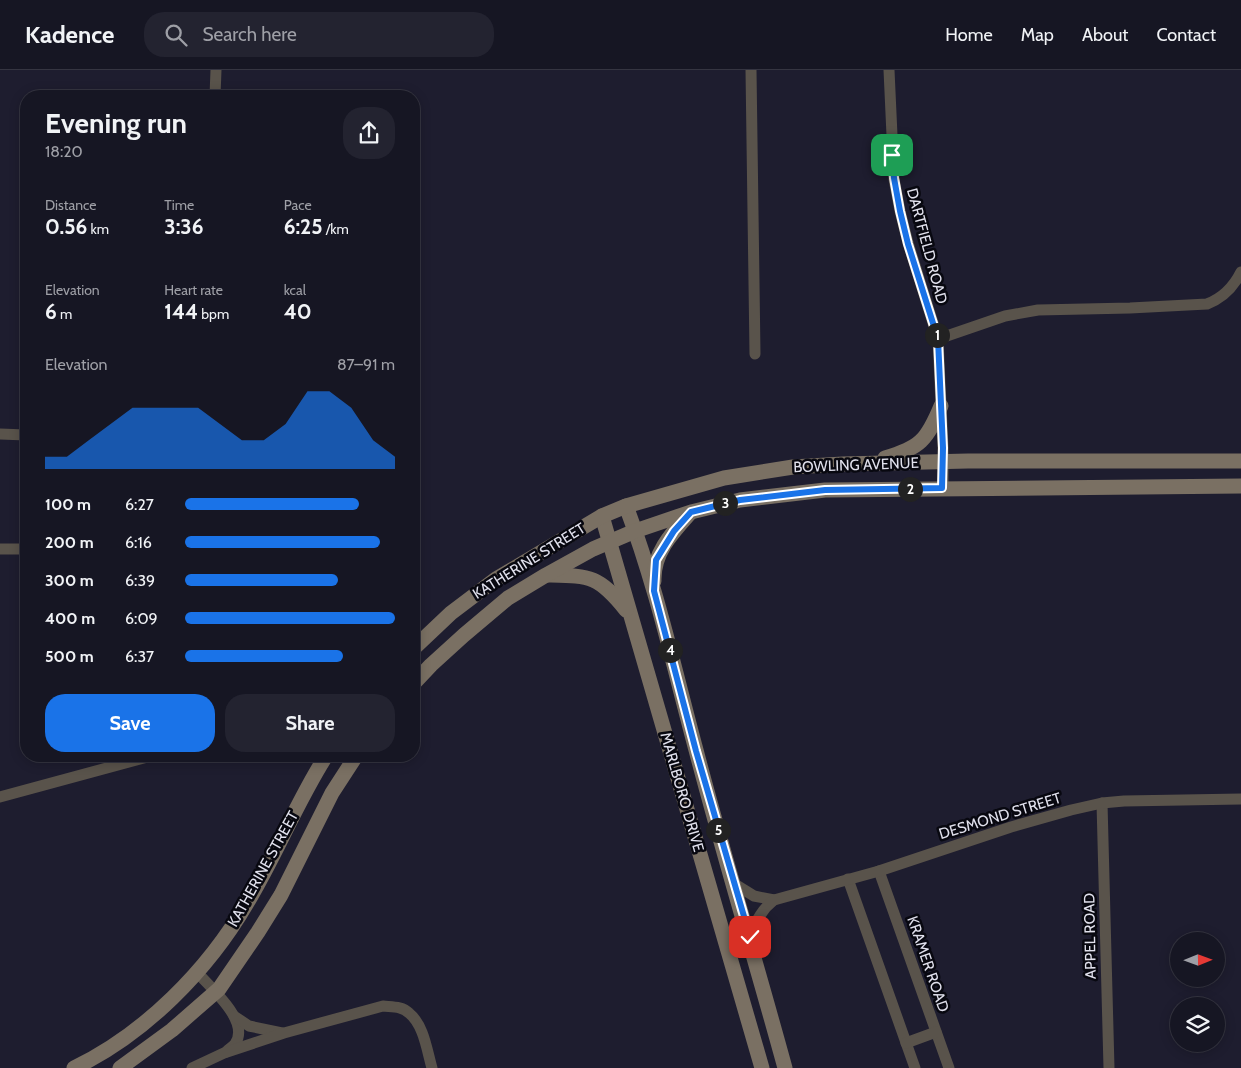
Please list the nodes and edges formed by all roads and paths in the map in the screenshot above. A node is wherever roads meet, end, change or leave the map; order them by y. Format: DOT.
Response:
graph roads {
  1 [pos="216,70"];
  2 [pos="751,70"];
  3 [pos="889,70"];
  4 [pos="215,90"];
  5 [pos="1241,272"];
  6 [pos="938,339"];
  7 [pos="754,354"];
  8 [pos="941,406"];
  9 [pos="0,434"];
  10 [pos="20,434"];
  11 [pos="1241,461"];
  12 [pos="943,462"];
  13 [pos="1165,462"];
  14 [pos="867,463"];
  15 [pos="1241,468"];
  16 [pos="1241,486"];
  17 [pos="942,488"];
  18 [pos="626,506"];
  19 [pos="691,512"];
  20 [pos="602,516"];
  21 [pos="635,531"];
  22 [pos="609,541"];
  23 [pos="0,549"];
  24 [pos="20,549"];
  25 [pos="546,575"];
  26 [pos="654,591"];
  27 [pos="630,615"];
  28 [pos="420,642"];
  29 [pos="420,677"];
  30 [pos="104,762"];
  31 [pos="128,762"];
  32 [pos="322,762"];
  33 [pos="352,762"];
  34 [pos="105,768"];
  35 [pos="0,797"];
  36 [pos="1241,799"];
  37 [pos="1102,803"];
  38 [pos="879,871"];
  39 [pos="848,879"];
  40 [pos="733,883"];
  41 [pos="774,900"];
  42 [pos="750,937"];
  43 [pos="197,972"];
  44 [pos="215,993"];
  45 [pos="234,1016"];
  46 [pos="936,1032"];
  47 [pos="284,1033"];
  48 [pos="906,1043"];
  49 [pos="224,1053"];
  50 [pos="74,1068"];
  51 [pos="120,1068"];
  52 [pos="192,1068"];
  53 [pos="432,1068"];
  54 [pos="762,1068"];
  55 [pos="785,1068"];
  56 [pos="915,1068"];
  57 [pos="949,1068"];
  58 [pos="1108,1068"];
  1 -- 4 [label="street"];
  2 -- 7 [label="street"];
  3 -- 6 [label="street, DARTFIELD ROAD"];
  5 -- 6 [label="street"];
  6 -- 8 [label="street, DARTFIELD ROAD"];
  8 -- 12 [label="street, DARTFIELD ROAD"];
  8 -- 14 [label="main road"];
  9 -- 10 [label="street"];
  11 -- 13 [label="main road, BOWLING AVENUE"];
  12 -- 13 [label="main road, BOWLING AVENUE"];
  12 -- 14 [label="main road, BOWLING AVENUE"];
  12 -- 17 [label="street, DARTFIELD ROAD"];
  13 -- 15 [label="main road"];
  14 -- 18 [label="main road, BOWLING AVENUE"];
  16 -- 17 [label="main road, BOWLING AVENUE"];
  17 -- 19 [label="main road, BOWLING AVENUE"];
  18 -- 20 [label="main road, BOWLING AVENUE"];
  18 -- 21 [label="main road, MARLBORO DRIVE"];
  19 -- 21 [label="main road, BOWLING AVENUE"];
  19 -- 26 [label="main road"];
  20 -- 22 [label="main road, MARLBORO DRIVE"];
  20 -- 28 [label="main road, KATHERINE STREET"];
  21 -- 22 [label="main road, KATHERINE STREET"];
  21 -- 26 [label="main road, MARLBORO DRIVE"];
  22 -- 25 [label="main road, KATHERINE STREET"];
  22 -- 27 [label="main road, MARLBORO DRIVE"];
  23 -- 24 [label="street"];
  25 -- 27 [label="main road"];
  25 -- 29 [label="main road, KATHERINE STREET"];
  26 -- 40 [label="main road, MARLBORO DRIVE"];
  27 -- 54 [label="main road, MARLBORO DRIVE"];
  30 -- 34 [label="street"];
  31 -- 34 [label="street"];
  32 -- 43 [label="main road, KATHERINE STREET"];
  33 -- 44 [label="main road, KATHERINE STREET"];
  34 -- 35 [label="street"];
  36 -- 37 [label="street, DESMOND STREET"];
  37 -- 38 [label="street, DESMOND STREET"];
  37 -- 58 [label="street, APPEL ROAD"];
  38 -- 39 [label="street, DESMOND STREET"];
  38 -- 46 [label="street, KRAMER ROAD"];
  39 -- 41 [label="street, DESMOND STREET"];
  39 -- 48 [label="street"];
  40 -- 41 [label="street"];
  40 -- 42 [label="main road, MARLBORO DRIVE"];
  41 -- 42 [label="street"];
  42 -- 55 [label="main road, MARLBORO DRIVE"];
  43 -- 44 [label="street"];
  43 -- 50 [label="main road, KATHERINE STREET"];
  44 -- 45 [label="street"];
  44 -- 51 [label="main road, KATHERINE STREET"];
  45 -- 47 [label="street"];
  45 -- 49 [label="street"];
  46 -- 48 [label="street"];
  46 -- 57 [label="street, KRAMER ROAD"];
  47 -- 49 [label="street"];
  47 -- 53 [label="street"];
  48 -- 56 [label="street"];
  49 -- 52 [label="street"];
}
